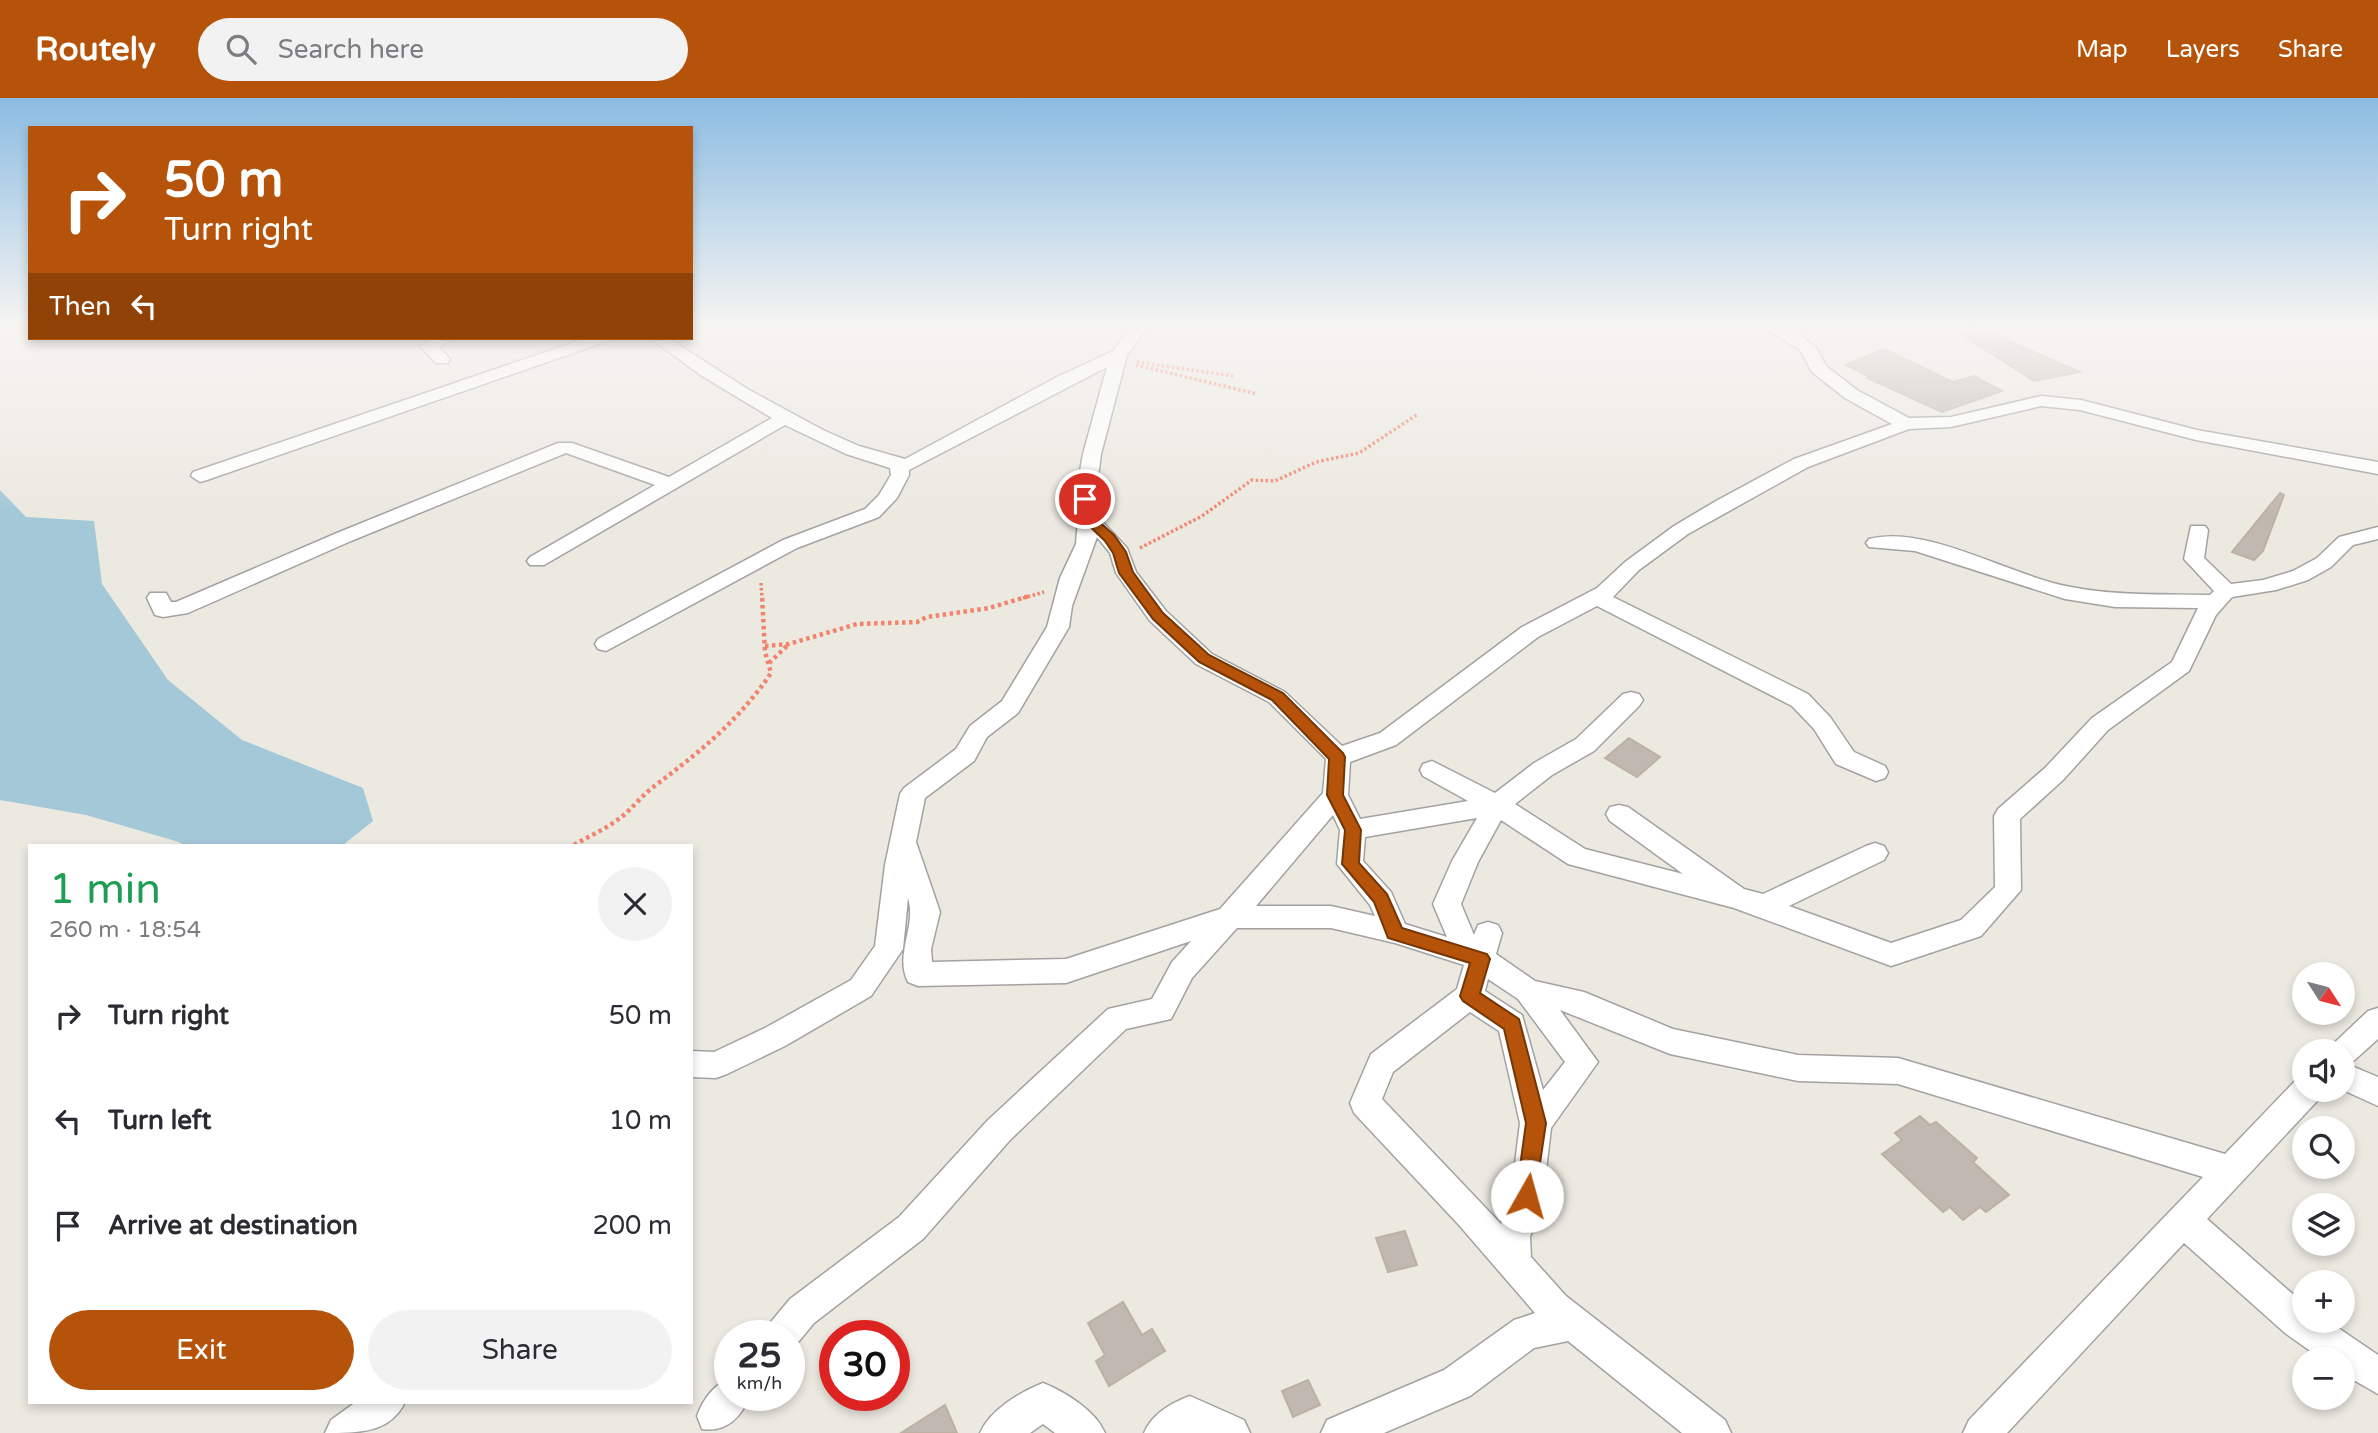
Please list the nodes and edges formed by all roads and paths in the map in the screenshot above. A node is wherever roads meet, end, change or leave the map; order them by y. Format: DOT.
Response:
graph roads {
  1 [pos="459,387"];
  2 [pos="733,387"];
  3 [pos="1052,387"];
  4 [pos="1111,387"];
  5 [pos="1235,387"];
  6 [pos="1842,387"];
  7 [pos="1257,394"];
  8 [pos="1418,414"];
  9 [pos="786,417"];
  10 [pos="1906,424"];
  11 [pos="900,466"];
  12 [pos="2378,468"];
  13 [pos="200,476"];
  14 [pos="672,484"];
  15 [pos="1088,519"];
  16 [pos="2197,530"];
  17 [pos="2378,533"];
  18 [pos="1876,543"];
  19 [pos="1120,557"];
  20 [pos="537,561"];
  21 [pos="760,561"];
  22 [pos="1067,588"];
  23 [pos="1596,597"];
  24 [pos="2221,597"];
  25 [pos="158,598"];
  26 [pos="606,644"];
  27 [pos="789,644"];
  28 [pos="765,646"];
  29 [pos="769,663"];
  30 [pos="1631,701"];
  31 [pos="1338,757"];
  32 [pos="1432,770"];
  33 [pos="1876,772"];
  34 [pos="1335,795"];
  35 [pos="1497,805"];
  36 [pos="1619,814"];
  37 [pos="1353,830"];
  38 [pos="903,840"];
  39 [pos="576,844"];
  40 [pos="1875,853"];
  41 [pos="1735,897"];
  42 [pos="1230,917"];
  43 [pos="1395,933"];
  44 [pos="1479,949"];
  45 [pos="1528,991"];
  46 [pos="1469,996"];
  47 [pos="2378,1020"];
  48 [pos="2355,1042"];
  49 [pos="693,1064"];
  50 [pos="2355,1081"];
  51 [pos="2378,1092"];
  52 [pos="2295,1102"];
  53 [pos="1536,1123"];
  54 [pos="2230,1170"];
  55 [pos="2183,1220"];
  56 [pos="1514,1264"];
  57 [pos="794,1320"];
  58 [pos="1571,1322"];
  59 [pos="2378,1376"];
  60 [pos="384,1404"];
  61 [pos="344,1433"];
  62 [pos="999,1433"];
  63 [pos="1086,1433"];
  64 [pos="1163,1433"];
  65 [pos="1231,1433"];
  66 [pos="1340,1433"];
  67 [pos="1712,1433"];
  68 [pos="1982,1433"];
  1 -- 13 [label="street"];
  2 -- 9 [label="street"];
  3 -- 11 [label="street"];
  4 -- 15 [label="street"];
  5 -- 7 [label="path"];
  6 -- 10 [label="street"];
  8 -- 19 [label="path"];
  9 -- 11 [label="street"];
  9 -- 14 [label="street"];
  10 -- 12 [label="street"];
  10 -- 23 [label="street"];
  11 -- 21 [label="street"];
  14 -- 20 [label="street"];
  14 -- 25 [label="street"];
  15 -- 19 [label="street"];
  15 -- 22 [label="street"];
  16 -- 24 [label="street"];
  17 -- 24 [label="street"];
  18 -- 24 [label="street"];
  19 -- 31 [label="street"];
  21 -- 26 [label="street"];
  21 -- 28 [label="path"];
  22 -- 27 [label="path"];
  22 -- 38 [label="street"];
  23 -- 31 [label="street"];
  23 -- 33 [label="street"];
  24 -- 41 [label="street"];
  27 -- 28 [label="path"];
  27 -- 29 [label="path"];
  28 -- 29 [label="path"];
  29 -- 39 [label="path"];
  30 -- 35 [label="street"];
  31 -- 34 [label="street"];
  32 -- 35 [label="street"];
  34 -- 37 [label="street"];
  34 -- 42 [label="street"];
  35 -- 37 [label="street"];
  35 -- 41 [label="street"];
  35 -- 44 [label="street"];
  36 -- 41 [label="street"];
  37 -- 43 [label="street"];
  38 -- 42 [label="street"];
  38 -- 49 [label="street"];
  40 -- 41 [label="street"];
  42 -- 43 [label="street"];
  42 -- 57 [label="street"];
  43 -- 44 [label="street"];
  44 -- 45 [label="street"];
  44 -- 46 [label="street"];
  45 -- 53 [label="street"];
  45 -- 54 [label="street"];
  46 -- 53 [label="street"];
  46 -- 56 [label="street"];
  47 -- 48 [label="street"];
  50 -- 51 [label="street"];
  52 -- 54 [label="street"];
  53 -- 56 [label="street"];
  54 -- 55 [label="street"];
  55 -- 59 [label="street"];
  55 -- 68 [label="street"];
  56 -- 58 [label="street"];
  58 -- 66 [label="street"];
  58 -- 67 [label="street"];
  60 -- 61 [label="street"];
  62 -- 63 [label="street"];
  64 -- 65 [label="street"];
}
